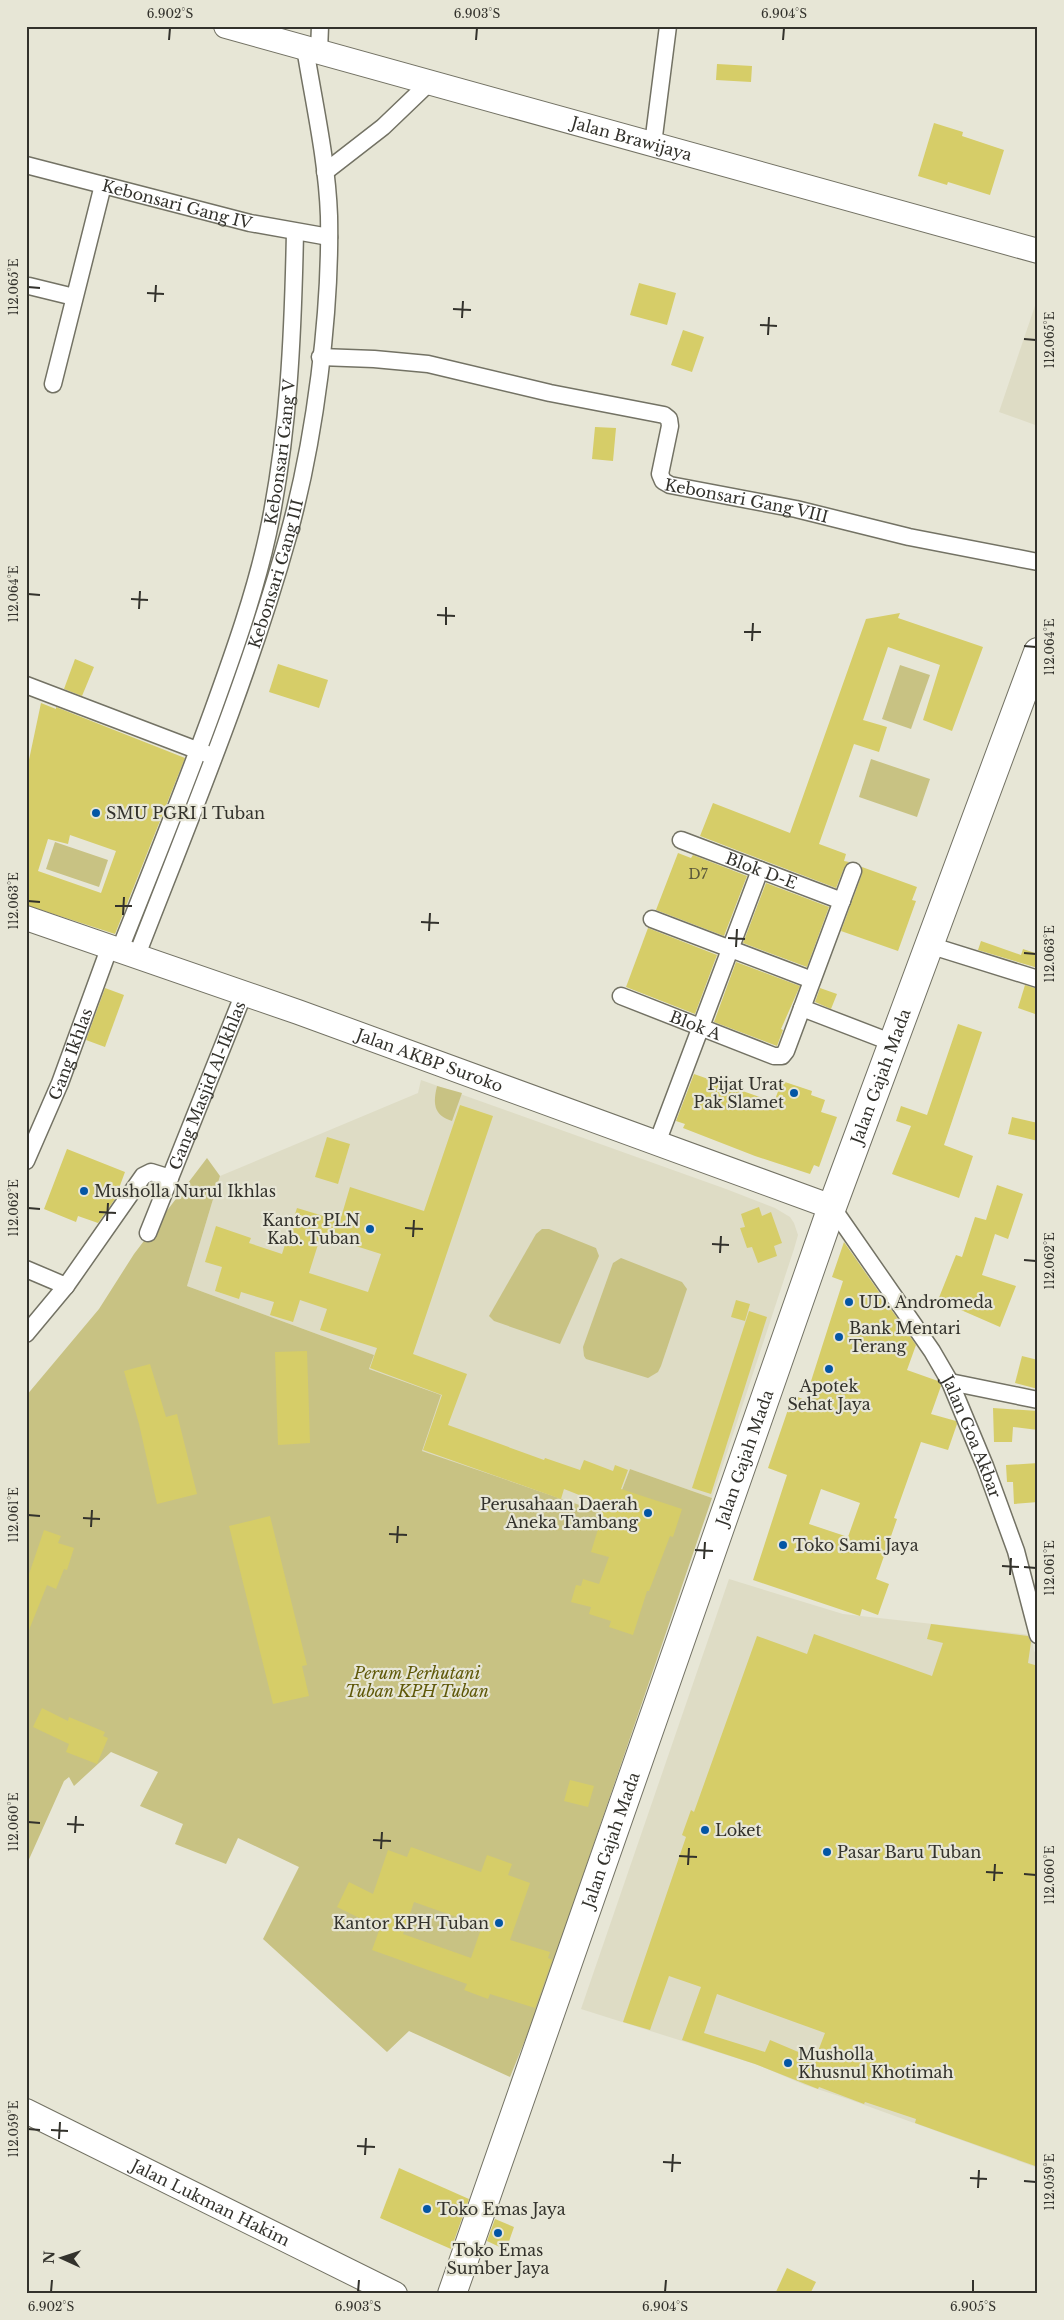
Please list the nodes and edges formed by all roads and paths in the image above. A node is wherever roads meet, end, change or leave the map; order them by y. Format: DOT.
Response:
graph roads {
  1 [pos="226,26"];
  2 [pos="320,26"];
  3 [pos="668,26"];
  4 [pos="312,50"];
  5 [pos="430,82"];
  6 [pos="653,144"];
  7 [pos="26,165"];
  8 [pos="325,172"];
  9 [pos="103,185"];
  10 [pos="295,232"];
  11 [pos="329,237"];
  12 [pos="1038,252"];
  13 [pos="29,286"];
  14 [pos="74,297"];
  15 [pos="320,357"];
  16 [pos="53,384"];
  17 [pos="1038,562"];
  18 [pos="1038,652"];
  19 [pos="26,684"];
  20 [pos="198,751"];
  21 [pos="213,757"];
  22 [pos="681,840"];
  23 [pos="760,870"];
  24 [pos="852,872"];
  25 [pos="842,901"];
  26 [pos="26,918"];
  27 [pos="652,919"];
  28 [pos="929,945"];
  29 [pos="730,949"];
  30 [pos="134,954"];
  31 [pos="1038,979"];
  32 [pos="812,980"];
  33 [pos="244,993"];
  34 [pos="621,996"];
  35 [pos="802,1008"];
  36 [pos="700,1027"];
  37 [pos="893,1043"];
  38 [pos="657,1143"];
  39 [pos="26,1161"];
  40 [pos="170,1178"];
  41 [pos="832,1206"];
  42 [pos="148,1233"];
  43 [pos="26,1269"];
  44 [pos="66,1286"];
  45 [pos="26,1334"];
  46 [pos="950,1382"];
  47 [pos="1038,1400"];
  48 [pos="1038,1636"];
  49 [pos="26,2111"];
  50 [pos="395,2294"];
  51 [pos="452,2294"];
  1 -- 4 [label="main road, Jalan Brawijaya"];
  2 -- 4 [label="street, Kebonsari Gang III"];
  3 -- 6 [label="street"];
  4 -- 5 [label="main road, Jalan Brawijaya"];
  4 -- 8 [label="street, Kebonsari Gang III"];
  5 -- 6 [label="main road, Jalan Brawijaya"];
  5 -- 8 [label="street"];
  6 -- 12 [label="main road, Jalan Brawijaya"];
  7 -- 9 [label="street, Kebonsari Gang IV"];
  8 -- 11 [label="street, Kebonsari Gang III"];
  9 -- 10 [label="street, Kebonsari Gang IV"];
  9 -- 14 [label="street"];
  10 -- 11 [label="street, Kebonsari Gang IV"];
  10 -- 20 [label="street, Kebonsari Gang V"];
  11 -- 15 [label="street, Kebonsari Gang III"];
  13 -- 14 [label="street"];
  14 -- 16 [label="street"];
  15 -- 17 [label="street, Kebonsari Gang VIII"];
  15 -- 21 [label="street, Kebonsari Gang III"];
  18 -- 28 [label="highway, Jalan Gajah Mada"];
  19 -- 20 [label="street"];
  20 -- 21 [label="street"];
  20 -- 30 [label="street, Kebonsari Gang V"];
  21 -- 30 [label="street, Kebonsari Gang III"];
  22 -- 23 [label="street, Blok D-E"];
  23 -- 25 [label="street, Blok D-E"];
  23 -- 29 [label="street"];
  24 -- 25 [label="street"];
  25 -- 32 [label="street"];
  26 -- 30 [label="main road, Jalan AKBP Suroko"];
  27 -- 29 [label="street"];
  28 -- 31 [label="street"];
  28 -- 37 [label="highway, Jalan Gajah Mada"];
  29 -- 32 [label="street"];
  29 -- 36 [label="street"];
  30 -- 33 [label="main road, Jalan AKBP Suroko"];
  30 -- 39 [label="street, Gang Ikhlas"];
  32 -- 35 [label="street"];
  33 -- 38 [label="main road, Jalan AKBP Suroko"];
  33 -- 40 [label="street, Gang Masjid Al-Ikhlas"];
  34 -- 36 [label="street, Blok A"];
  35 -- 36 [label="street, Blok A"];
  35 -- 37 [label="street"];
  36 -- 38 [label="street"];
  37 -- 41 [label="highway, Jalan Gajah Mada"];
  38 -- 41 [label="main road, Jalan AKBP Suroko"];
  40 -- 42 [label="street, Gang Masjid Al-Ikhlas"];
  40 -- 44 [label="street"];
  41 -- 46 [label="street, Jalan Goa Akbar"];
  41 -- 51 [label="highway, Jalan Gajah Mada"];
  43 -- 44 [label="street"];
  44 -- 45 [label="street"];
  46 -- 47 [label="street"];
  46 -- 48 [label="street, Jalan Goa Akbar"];
  49 -- 50 [label="main road, Jalan Lukman Hakim"];
}
